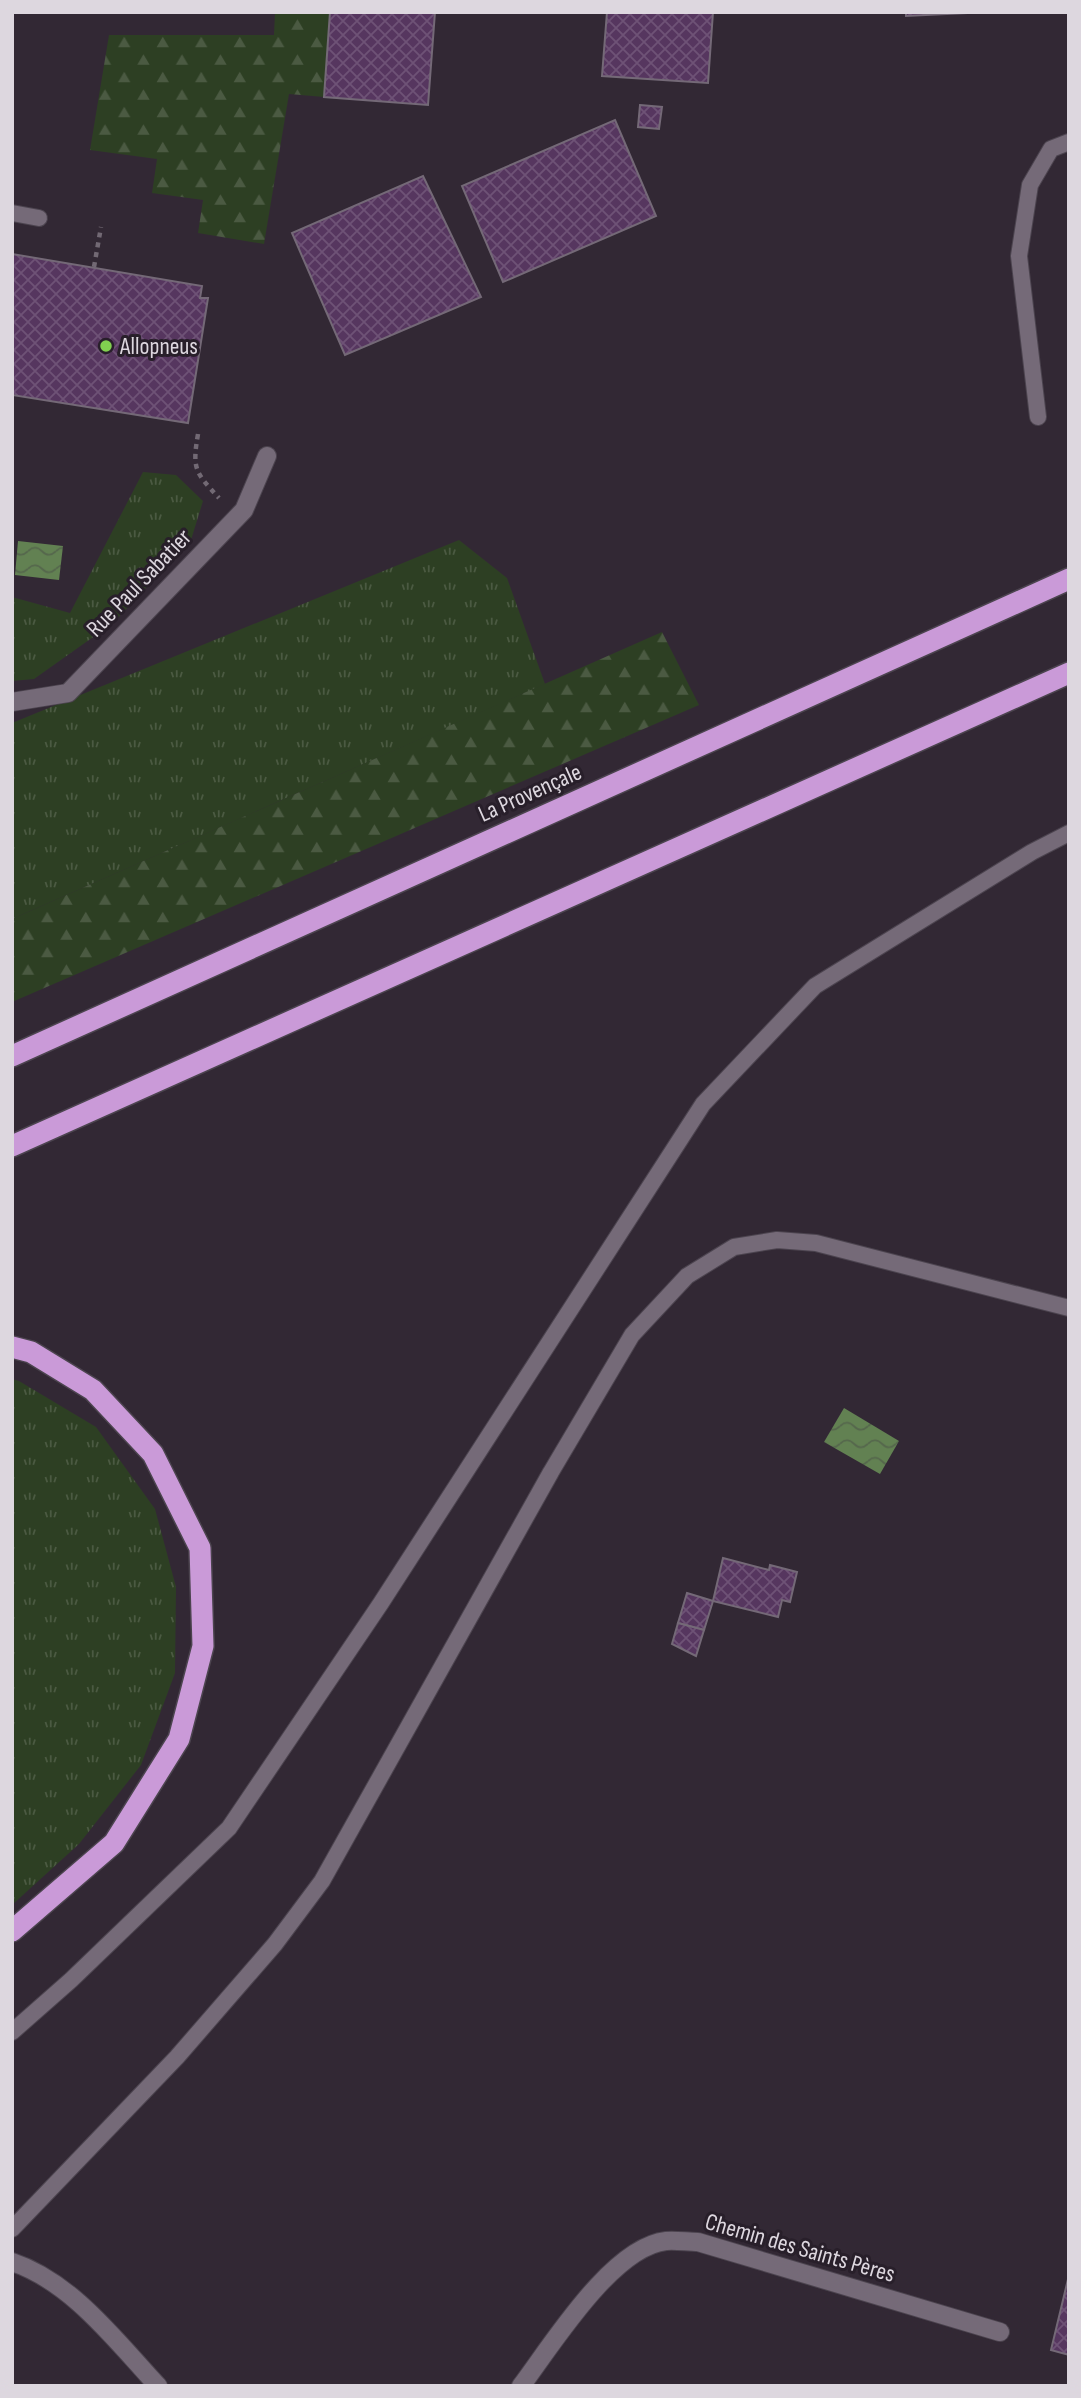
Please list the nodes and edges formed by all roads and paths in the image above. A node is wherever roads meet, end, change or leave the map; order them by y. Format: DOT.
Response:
graph roads {
  1 [pos="1069,142"];
  2 [pos="12,213"];
  3 [pos="39,218"];
  4 [pos="101,227"];
  5 [pos="94,267"];
  6 [pos="1038,416"];
  7 [pos="198,434"];
  8 [pos="267,456"];
  9 [pos="236,517"];
  10 [pos="1069,579"];
  11 [pos="1069,673"];
  12 [pos="12,702"];
  13 [pos="1069,833"];
  14 [pos="12,1056"];
  15 [pos="12,1146"];
  16 [pos="1069,1308"];
  17 [pos="12,1347"];
  18 [pos="12,1931"];
  19 [pos="12,2032"];
  20 [pos="12,2229"];
  21 [pos="12,2262"];
  22 [pos="1000,2332"];
  23 [pos="158,2386"];
  24 [pos="521,2386"];
  1 -- 6 [label="lane"];
  2 -- 3 [label="lane"];
  4 -- 5 [label="path"];
  7 -- 9 [label="path"];
  8 -- 9 [label="street, Rue Paul Sabatier"];
  9 -- 12 [label="street, Rue Paul Sabatier"];
  10 -- 14 [label="highway, La Provençale"];
  11 -- 15 [label="highway"];
  13 -- 19 [label="lane"];
  16 -- 20 [label="lane"];
  17 -- 18 [label="highway"];
  21 -- 23 [label="street"];
  22 -- 24 [label="street, Chemin des Saints Pères"];
}
